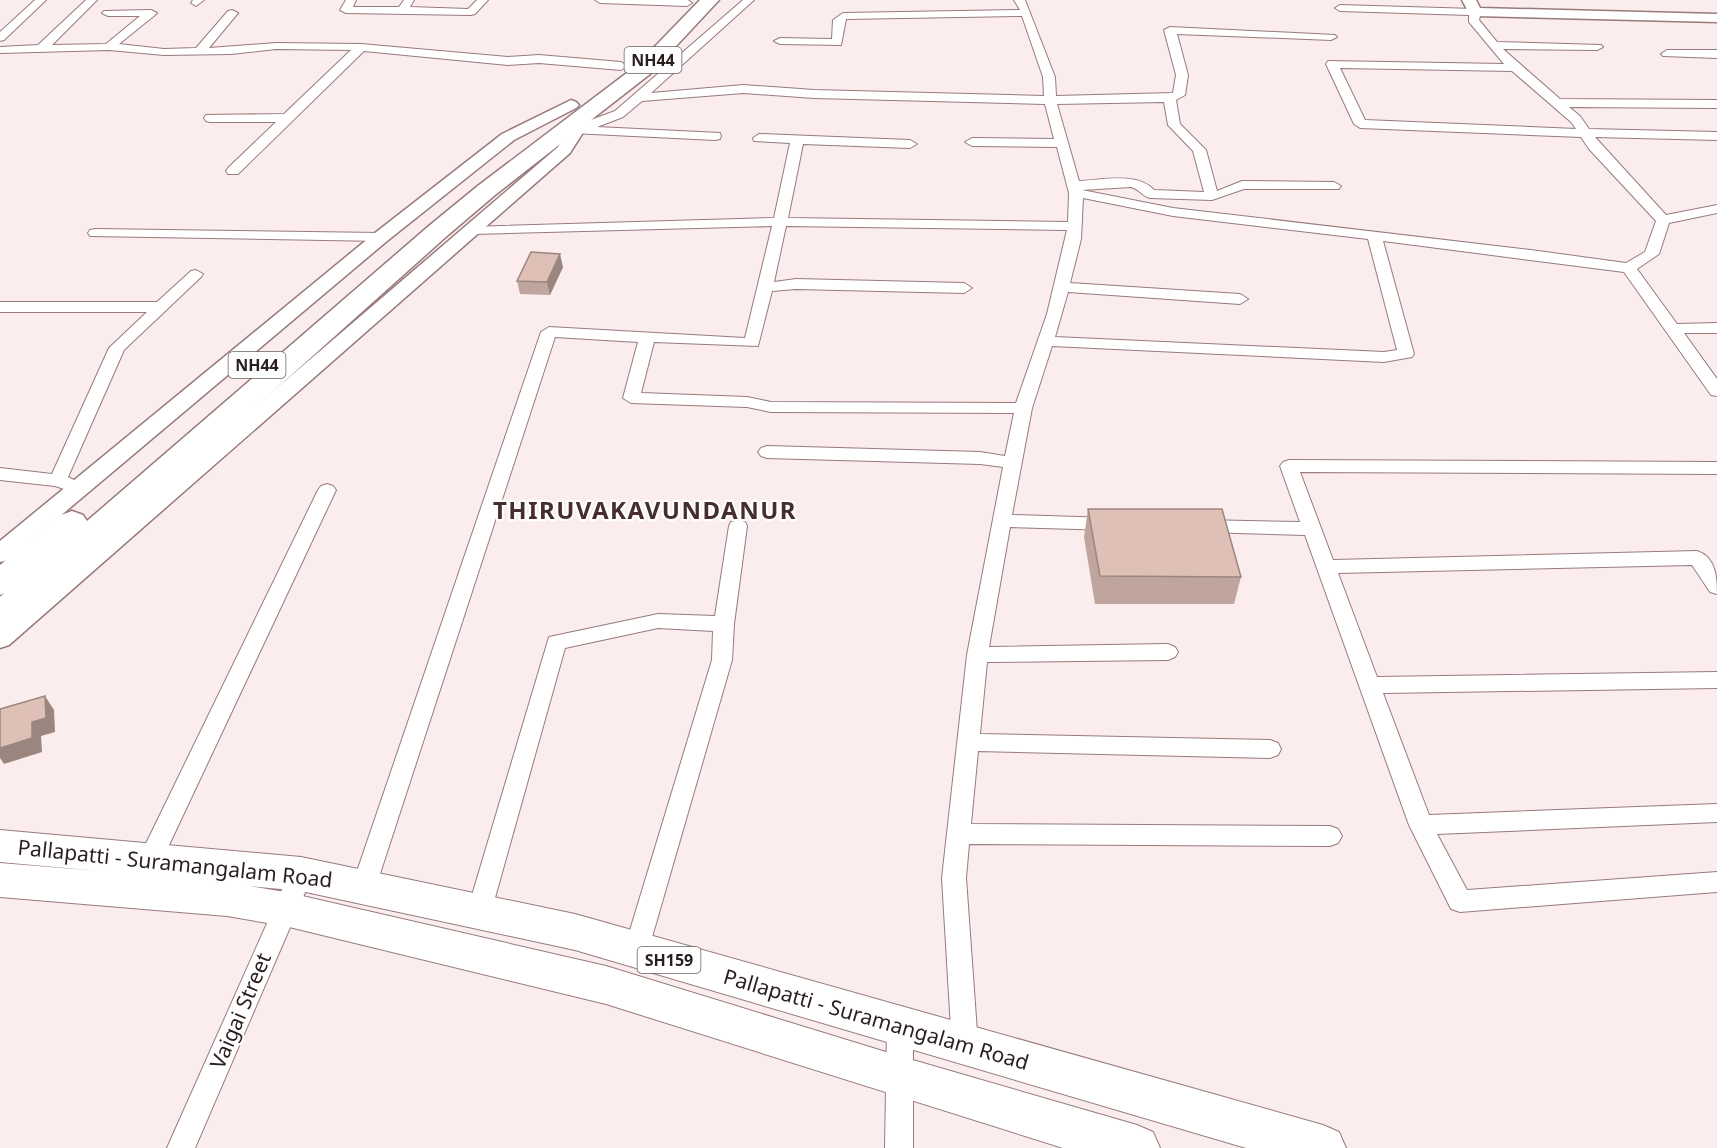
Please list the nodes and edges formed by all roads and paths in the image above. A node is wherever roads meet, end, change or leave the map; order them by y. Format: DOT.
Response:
graph roads {
  1 [pos="41,0"];
  2 [pos="93,0"];
  3 [pos="351,0"];
  4 [pos="483,0"];
  5 [pos="600,0"];
  6 [pos="710,0"];
  7 [pos="749,0"];
  8 [pos="637,1"];
  9 [pos="688,2"];
  10 [pos="406,5"];
  11 [pos="1472,6"];
  12 [pos="1023,7"];
  13 [pos="1340,8"];
  14 [pos="108,13"];
  15 [pos="232,13"];
  16 [pos="1717,18"];
  17 [pos="1331,37"];
  18 [pos="0,38"];
  19 [pos="780,41"];
  20 [pos="1494,45"];
  21 [pos="109,47"];
  22 [pos="361,47"];
  23 [pos="1597,47"];
  24 [pos="41,49"];
  25 [pos="0,50"];
  26 [pos="200,51"];
  27 [pos="1667,54"];
  28 [pos="1717,54"];
  29 [pos="621,66"];
  30 [pos="1515,67"];
  31 [pos="641,97"];
  32 [pos="1170,98"];
  33 [pos="1050,99"];
  34 [pos="1558,103"];
  35 [pos="1717,104"];
  36 [pos="578,115"];
  37 [pos="210,118"];
  38 [pos="286,118"];
  39 [pos="1586,133"];
  40 [pos="715,136"];
  41 [pos="1717,136"];
  42 [pos="759,138"];
  43 [pos="797,141"];
  44 [pos="972,142"];
  45 [pos="1062,143"];
  46 [pos="910,144"];
  47 [pos="525,150"];
  48 [pos="233,171"];
  49 [pos="1334,186"];
  50 [pos="1075,189"];
  51 [pos="1212,196"];
  52 [pos="1717,210"];
  53 [pos="1663,220"];
  54 [pos="780,222"];
  55 [pos="1074,226"];
  56 [pos="474,230"];
  57 [pos="95,233"];
  58 [pos="1374,235"];
  59 [pos="381,237"];
  60 [pos="1629,268"];
  61 [pos="196,274"];
  62 [pos="765,287"];
  63 [pos="1062,287"];
  64 [pos="964,288"];
  65 [pos="1240,299"];
  66 [pos="0,307"];
  67 [pos="160,307"];
  68 [pos="1673,328"];
  69 [pos="1717,328"];
  70 [pos="647,337"];
  71 [pos="1046,341"];
  72 [pos="1717,391"];
  73 [pos="1023,408"];
  74 [pos="767,452"];
  75 [pos="1012,463"];
  76 [pos="1717,468"];
  77 [pos="0,474"];
  78 [pos="57,480"];
  79 [pos="78,488"];
  80 [pos="327,490"];
  81 [pos="1002,521"];
  82 [pos="1133,524"];
  83 [pos="1181,525"];
  84 [pos="738,526"];
  85 [pos="1312,529"];
  86 [pos="0,554"];
  87 [pos="1326,567"];
  88 [pos="0,583"];
  89 [pos="1717,587"];
  90 [pos="0,616"];
  91 [pos="724,624"];
  92 [pos="0,639"];
  93 [pos="1168,652"];
  94 [pos="977,656"];
  95 [pos="1717,680"];
  96 [pos="1370,685"];
  97 [pos="968,742"];
  98 [pos="1270,749"];
  99 [pos="1717,813"];
  100 [pos="1421,825"];
  101 [pos="958,834"];
  102 [pos="1330,836"];
  103 [pos="0,853"];
  104 [pos="150,860"];
  105 [pos="1717,882"];
  106 [pos="364,886"];
  107 [pos="293,892"];
  108 [pos="479,912"];
  109 [pos="637,950"];
  110 [pos="900,1028"];
  111 [pos="965,1046"];
  112 [pos="899,1077"];
  113 [pos="181,1148"];
  114 [pos="899,1148"];
  115 [pos="1137,1148"];
  116 [pos="1323,1148"];
  1 -- 18 [label="street"];
  2 -- 24 [label="street"];
  3 -- 10 [label="street"];
  4 -- 10 [label="street"];
  5 -- 8 [label="street"];
  6 -- 36 [label="highway, NH44"];
  7 -- 31 [label="street"];
  8 -- 9 [label="street"];
  9 -- 29 [label="highway, NH44"];
  11 -- 13 [label="street"];
  11 -- 16 [label="street"];
  11 -- 20 [label="street"];
  12 -- 19 [label="street"];
  12 -- 33 [label="street"];
  14 -- 21 [label="street"];
  15 -- 26 [label="street"];
  17 -- 32 [label="street"];
  20 -- 23 [label="street"];
  20 -- 30 [label="street"];
  21 -- 24 [label="street"];
  21 -- 26 [label="street"];
  22 -- 26 [label="street"];
  22 -- 29 [label="street"];
  22 -- 38 [label="street"];
  24 -- 25 [label="street"];
  27 -- 28 [label="street"];
  29 -- 36 [label="highway, NH44"];
  30 -- 34 [label="street"];
  30 -- 39 [label="street"];
  31 -- 33 [label="street"];
  31 -- 36 [label="street"];
  32 -- 33 [label="street"];
  32 -- 51 [label="street"];
  33 -- 45 [label="street"];
  34 -- 35 [label="street"];
  34 -- 39 [label="street"];
  36 -- 40 [label="street"];
  36 -- 47 [label="highway, NH44"];
  36 -- 56 [label="street"];
  36 -- 59 [label="street"];
  37 -- 38 [label="street"];
  38 -- 48 [label="street"];
  39 -- 41 [label="street"];
  39 -- 53 [label="street"];
  42 -- 43 [label="street"];
  43 -- 46 [label="street"];
  43 -- 54 [label="street"];
  44 -- 45 [label="street"];
  45 -- 50 [label="street"];
  47 -- 88 [label="highway, NH44"];
  47 -- 90 [label="highway, NH44"];
  49 -- 51 [label="street"];
  50 -- 51 [label="street"];
  50 -- 55 [label="street"];
  50 -- 58 [label="street"];
  52 -- 53 [label="street"];
  53 -- 60 [label="street"];
  54 -- 55 [label="street"];
  54 -- 56 [label="street"];
  54 -- 62 [label="street"];
  55 -- 63 [label="street"];
  56 -- 92 [label="street"];
  57 -- 59 [label="street"];
  58 -- 60 [label="street"];
  58 -- 71 [label="street"];
  59 -- 79 [label="street"];
  60 -- 68 [label="street"];
  61 -- 67 [label="street"];
  62 -- 64 [label="street"];
  62 -- 70 [label="street"];
  63 -- 65 [label="street"];
  63 -- 71 [label="street"];
  66 -- 67 [label="street"];
  67 -- 78 [label="street"];
  68 -- 69 [label="street"];
  68 -- 72 [label="street"];
  70 -- 73 [label="street"];
  70 -- 106 [label="street"];
  71 -- 73 [label="street"];
  73 -- 75 [label="street"];
  74 -- 75 [label="street"];
  75 -- 81 [label="street"];
  76 -- 85 [label="street"];
  77 -- 78 [label="street"];
  78 -- 79 [label="street"];
  79 -- 86 [label="street"];
  80 -- 104 [label="street"];
  81 -- 82 [label="street"];
  81 -- 94 [label="street"];
  83 -- 85 [label="street"];
  84 -- 91 [label="street"];
  85 -- 87 [label="street"];
  87 -- 89 [label="street"];
  87 -- 96 [label="street"];
  91 -- 108 [label="street"];
  91 -- 109 [label="street"];
  93 -- 94 [label="street"];
  94 -- 97 [label="street"];
  95 -- 96 [label="street"];
  96 -- 100 [label="street"];
  97 -- 98 [label="street"];
  97 -- 101 [label="street"];
  99 -- 100 [label="street"];
  100 -- 105 [label="street"];
  101 -- 102 [label="street"];
  101 -- 111 [label="street"];
  103 -- 104 [label="main road, Pallapatti - Suramangalam Road / SH159"];
  103 -- 107 [label="main road"];
  104 -- 107 [label="main road, Pallapatti - Suramangalam Road / SH159"];
  106 -- 107 [label="main road, Pallapatti - Suramangalam Road / SH159"];
  106 -- 108 [label="main road, Pallapatti - Suramangalam Road / SH159"];
  107 -- 112 [label="main road"];
  107 -- 113 [label="street, Vaigai Street"];
  108 -- 109 [label="main road, Pallapatti - Suramangalam Road / SH159"];
  109 -- 110 [label="main road, Pallapatti - Suramangalam Road / SH159"];
  110 -- 111 [label="main road, Pallapatti - Suramangalam Road / SH159"];
  110 -- 112 [label="street"];
  111 -- 116 [label="main road, Pallapatti - Suramangalam Road / SH159"];
  112 -- 114 [label="street"];
  112 -- 115 [label="main road"];
}
